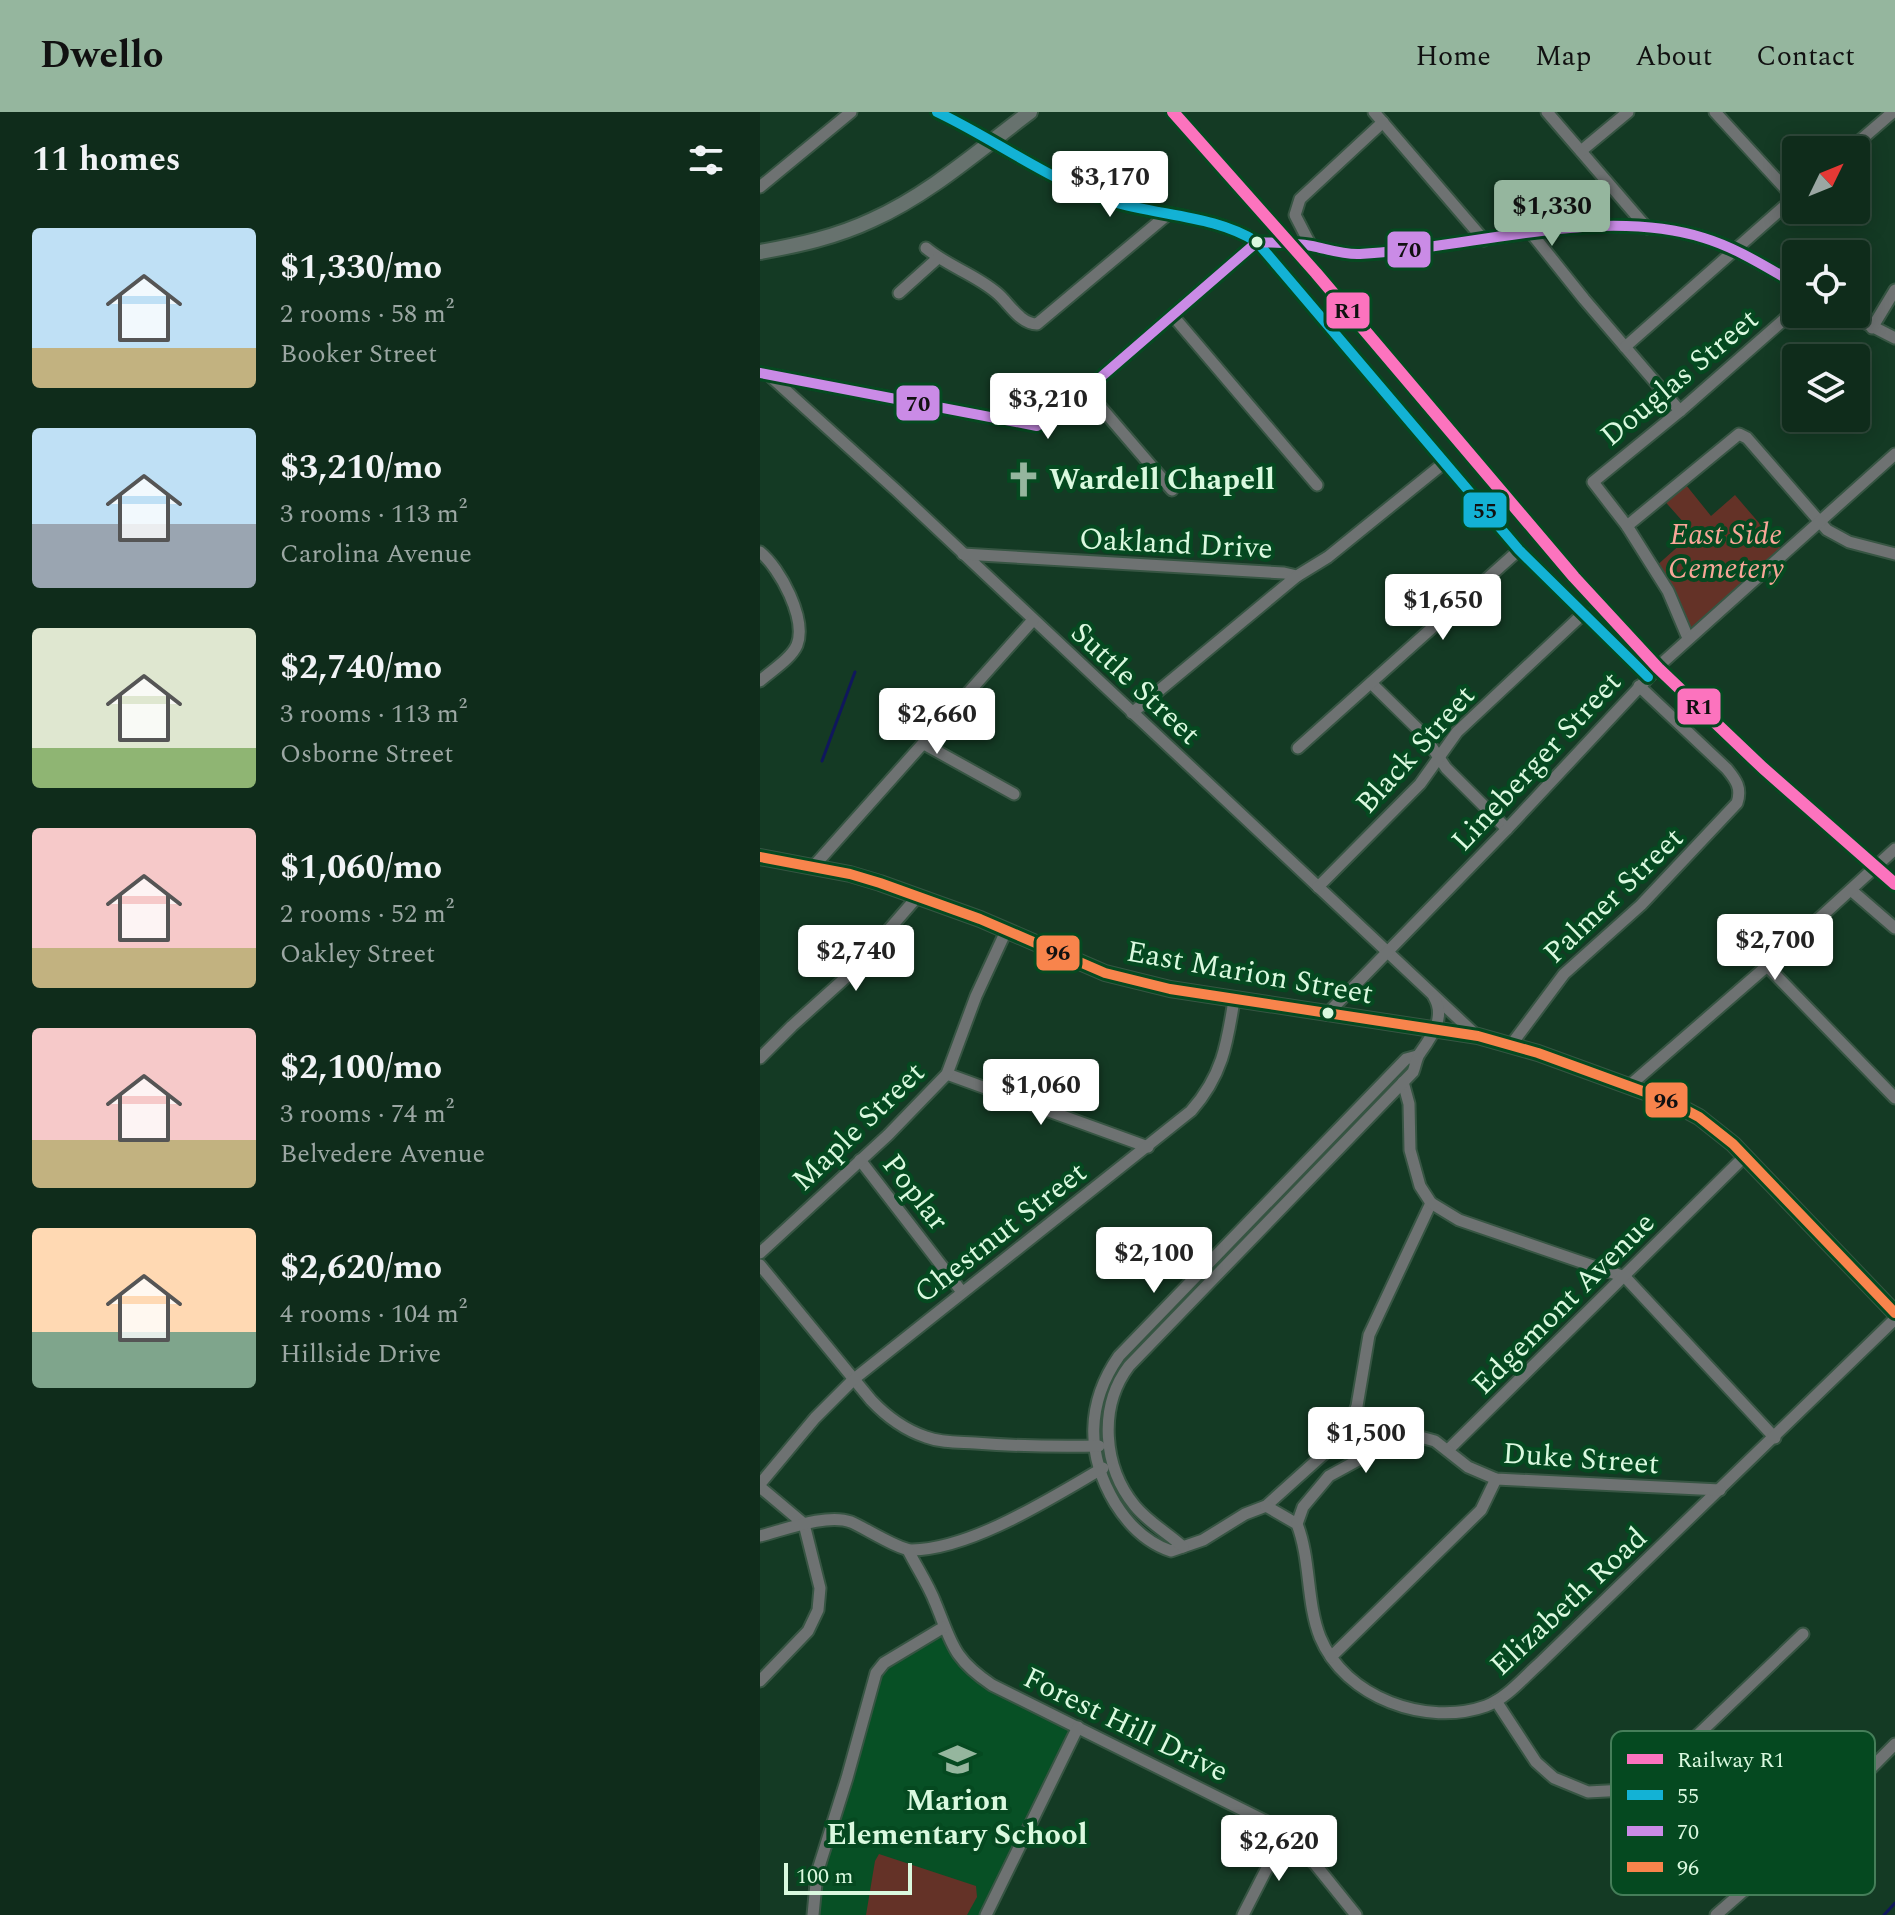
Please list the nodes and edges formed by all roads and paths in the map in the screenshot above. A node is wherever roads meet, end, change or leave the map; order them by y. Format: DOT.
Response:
graph roads {
  1 [pos="851,112"];
  2 [pos="937,112"];
  3 [pos="1030,112"];
  4 [pos="1374,112"];
  5 [pos="1547,112"];
  6 [pos="1628,112"];
  7 [pos="1715,112"];
  8 [pos="1893,112"];
  9 [pos="1383,122"];
  10 [pos="1865,136"];
  11 [pos="990,141"];
  12 [pos="1581,151"];
  13 [pos="1782,183"];
  14 [pos="760,187"];
  15 [pos="1782,209"];
  16 [pos="1167,215"];
  17 [pos="1647,228"];
  18 [pos="1532,234"];
  19 [pos="1484,240"];
  20 [pos="1257,242"];
  21 [pos="1311,246"];
  22 [pos="926,248"];
  23 [pos="1736,250"];
  24 [pos="760,252"];
  25 [pos="938,258"];
  26 [pos="1782,276"];
  27 [pos="1895,290"];
  28 [pos="899,293"];
  29 [pos="1173,316"];
  30 [pos="1782,321"];
  31 [pos="1872,328"];
  32 [pos="1895,338"];
  33 [pos="1625,347"];
  34 [pos="763,371"];
  35 [pos="1086,390"];
  36 [pos="1680,411"];
  37 [pos="1895,454"];
  38 [pos="1444,463"];
  39 [pos="1317,485"];
  40 [pos="1172,490"];
  41 [pos="1818,522"];
  42 [pos="1627,526"];
  43 [pos="1519,550"];
  44 [pos="760,552"];
  45 [pos="962,554"];
  46 [pos="1895,554"];
  47 [pos="1297,576"];
  48 [pos="1584,613"];
  49 [pos="1033,620"];
  50 [pos="1688,638"];
  51 [pos="760,681"];
  52 [pos="1643,682"];
  53 [pos="1371,683"];
  54 [pos="1132,713"];
  55 [pos="924,744"];
  56 [pos="1298,748"];
  57 [pos="1438,757"];
  58 [pos="1014,794"];
  59 [pos="1507,829"];
  60 [pos="1895,849"];
  61 [pos="760,857"];
  62 [pos="813,867"];
  63 [pos="1318,887"];
  64 [pos="1851,890"];
  65 [pos="918,896"];
  66 [pos="1895,928"];
  67 [pos="1006,931"];
  68 [pos="1388,953"];
  69 [pos="1767,966"];
  70 [pos="1431,993"];
  71 [pos="1234,1000"];
  72 [pos="1327,1014"];
  73 [pos="1435,1029"];
  74 [pos="1478,1036"];
  75 [pos="1511,1045"];
  76 [pos="1417,1056"];
  77 [pos="760,1058"];
  78 [pos="947,1074"];
  79 [pos="1403,1082"];
  80 [pos="1629,1086"];
  81 [pos="1895,1098"];
  82 [pos="1148,1147"];
  83 [pos="1745,1156"];
  84 [pos="860,1160"];
  85 [pos="1280,1189"];
  86 [pos="1290,1199"];
  87 [pos="1431,1203"];
  88 [pos="760,1253"];
  89 [pos="760,1265"];
  90 [pos="1625,1277"];
  91 [pos="962,1292"];
  92 [pos="1162,1312"];
  93 [pos="1895,1316"];
  94 [pos="1172,1321"];
  95 [pos="854,1379"];
  96 [pos="1775,1438"];
  97 [pos="1094,1446"];
  98 [pos="1109,1446"];
  99 [pos="1448,1450"];
  100 [pos="1112,1463"];
  101 [pos="1098,1471"];
  102 [pos="1496,1479"];
  103 [pos="760,1486"];
  104 [pos="1720,1490"];
  105 [pos="1266,1506"];
  106 [pos="804,1524"];
  107 [pos="1297,1524"];
  108 [pos="760,1536"];
  109 [pos="1183,1547"];
  110 [pos="908,1550"];
  111 [pos="944,1627"];
  112 [pos="1803,1634"];
  113 [pos="1331,1657"];
  114 [pos="760,1681"];
  115 [pos="1496,1701"];
  116 [pos="1078,1727"];
  117 [pos="1702,1731"];
  118 [pos="1895,1744"];
  119 [pos="1875,1764"];
  120 [pos="1611,1791"];
  121 [pos="1284,1835"];
  122 [pos="1739,1895"];
  123 [pos="813,1915"];
  124 [pos="986,1915"];
  125 [pos="1243,1915"];
  126 [pos="1356,1915"];
  127 [pos="1716,1915"];
  1 -- 14 [label="street"];
  2 -- 11 [label="street"];
  3 -- 11 [label="main road"];
  4 -- 9 [label="street"];
  5 -- 12 [label="street"];
  6 -- 12 [label="street"];
  7 -- 13 [label="street"];
  8 -- 10 [label="street"];
  9 -- 19 [label="street"];
  9 -- 21 [label="street"];
  11 -- 16 [label="street"];
  11 -- 24 [label="main road"];
  12 -- 17 [label="street"];
  15 -- 23 [label="street"];
  16 -- 20 [label="street"];
  16 -- 25 [label="street"];
  17 -- 18 [label="street"];
  17 -- 23 [label="street"];
  18 -- 19 [label="street"];
  18 -- 33 [label="street"];
  19 -- 21 [label="street"];
  20 -- 21 [label="street"];
  20 -- 29 [label="street"];
  20 -- 38 [label="street"];
  22 -- 25 [label="street"];
  23 -- 26 [label="street"];
  23 -- 33 [label="street"];
  25 -- 28 [label="street"];
  27 -- 31 [label="street"];
  29 -- 35 [label="street"];
  29 -- 39 [label="street"];
  30 -- 36 [label="street, Douglas Street"];
  31 -- 32 [label="street"];
  33 -- 36 [label="street"];
  34 -- 35 [label="street"];
  34 -- 45 [label="street, Suttle Street"];
  35 -- 40 [label="street"];
  36 -- 42 [label="street, Douglas Street"];
  37 -- 41 [label="street, Lineberger Street"];
  38 -- 43 [label="street"];
  38 -- 47 [label="street, Oakland Drive"];
  41 -- 42 [label="street"];
  41 -- 46 [label="street"];
  41 -- 50 [label="street, Lineberger Street"];
  42 -- 50 [label="street"];
  43 -- 48 [label="street"];
  43 -- 53 [label="street"];
  44 -- 51 [label="street"];
  45 -- 47 [label="street, Oakland Drive"];
  45 -- 49 [label="street, Suttle Street"];
  47 -- 54 [label="street"];
  48 -- 52 [label="street"];
  48 -- 57 [label="street, Black Street"];
  49 -- 54 [label="street, Suttle Street"];
  49 -- 55 [label="street"];
  50 -- 52 [label="street, Lineberger Street"];
  52 -- 59 [label="street, Lineberger Street"];
  52 -- 75 [label="street, Palmer Street"];
  53 -- 56 [label="street"];
  53 -- 57 [label="street"];
  54 -- 63 [label="street, Suttle Street"];
  55 -- 58 [label="street"];
  55 -- 62 [label="street"];
  57 -- 59 [label="street"];
  57 -- 63 [label="street, Black Street"];
  59 -- 68 [label="street, Lineberger Street"];
  60 -- 64 [label="street"];
  61 -- 62 [label="main road, East Marion Street"];
  62 -- 65 [label="main road, East Marion Street"];
  63 -- 68 [label="street, Suttle Street"];
  64 -- 66 [label="street"];
  64 -- 69 [label="street"];
  65 -- 67 [label="main road, East Marion Street"];
  65 -- 77 [label="street"];
  67 -- 71 [label="main road, East Marion Street"];
  67 -- 78 [label="street, Maple Street"];
  68 -- 70 [label="street, Suttle Street"];
  68 -- 72 [label="street, Lineberger Street"];
  69 -- 80 [label="street"];
  69 -- 81 [label="street"];
  70 -- 73 [label="street"];
  70 -- 74 [label="street, Suttle Street"];
  71 -- 72 [label="main road, East Marion Street"];
  71 -- 82 [label="street, Chestnut Street"];
  72 -- 73 [label="main road, East Marion Street"];
  73 -- 74 [label="main road, East Marion Street"];
  73 -- 76 [label="street"];
  74 -- 75 [label="main road, East Marion Street"];
  75 -- 80 [label="main road, East Marion Street"];
  76 -- 79 [label="street"];
  76 -- 85 [label="street"];
  78 -- 82 [label="street"];
  78 -- 84 [label="street, Maple Street"];
  79 -- 86 [label="street"];
  79 -- 87 [label="street"];
  80 -- 83 [label="main road, East Marion Street"];
  82 -- 91 [label="street, Chestnut Street"];
  83 -- 90 [label="street, Edgemont Avenue"];
  83 -- 93 [label="main road, East Marion Street"];
  84 -- 88 [label="street, Maple Street"];
  84 -- 91 [label="street, Poplar"];
  85 -- 86 [label="street"];
  85 -- 92 [label="street"];
  86 -- 94 [label="street"];
  87 -- 90 [label="street"];
  87 -- 105 [label="street"];
  89 -- 95 [label="street"];
  90 -- 96 [label="street"];
  90 -- 99 [label="street, Edgemont Avenue"];
  91 -- 95 [label="street, Chestnut Street"];
  92 -- 94 [label="street"];
  92 -- 97 [label="street"];
  93 -- 96 [label="street, Elizabeth Road"];
  94 -- 98 [label="street"];
  95 -- 97 [label="street"];
  95 -- 103 [label="street, Chestnut Street"];
  96 -- 104 [label="street, Elizabeth Road"];
  97 -- 98 [label="street"];
  97 -- 101 [label="street"];
  98 -- 100 [label="street"];
  99 -- 102 [label="street, Duke Street"];
  99 -- 107 [label="street"];
  100 -- 101 [label="street"];
  100 -- 109 [label="street"];
  101 -- 109 [label="street"];
  101 -- 110 [label="street"];
  102 -- 104 [label="street, Duke Street"];
  102 -- 113 [label="street"];
  103 -- 106 [label="street"];
  104 -- 115 [label="street, Elizabeth Road"];
  105 -- 107 [label="street"];
  105 -- 109 [label="street"];
  106 -- 108 [label="street"];
  106 -- 110 [label="street"];
  106 -- 114 [label="street"];
  107 -- 113 [label="street, Elizabeth Road"];
  110 -- 111 [label="street, Forest Hill Drive"];
  111 -- 116 [label="street, Forest Hill Drive"];
  111 -- 123 [label="street"];
  112 -- 117 [label="street"];
  113 -- 115 [label="street, Elizabeth Road"];
  115 -- 120 [label="street"];
  116 -- 121 [label="street, Forest Hill Drive"];
  116 -- 124 [label="street"];
  118 -- 119 [label="street"];
  121 -- 125 [label="street"];
  121 -- 126 [label="street, Forest Hill Drive"];
  122 -- 127 [label="street"];
}
